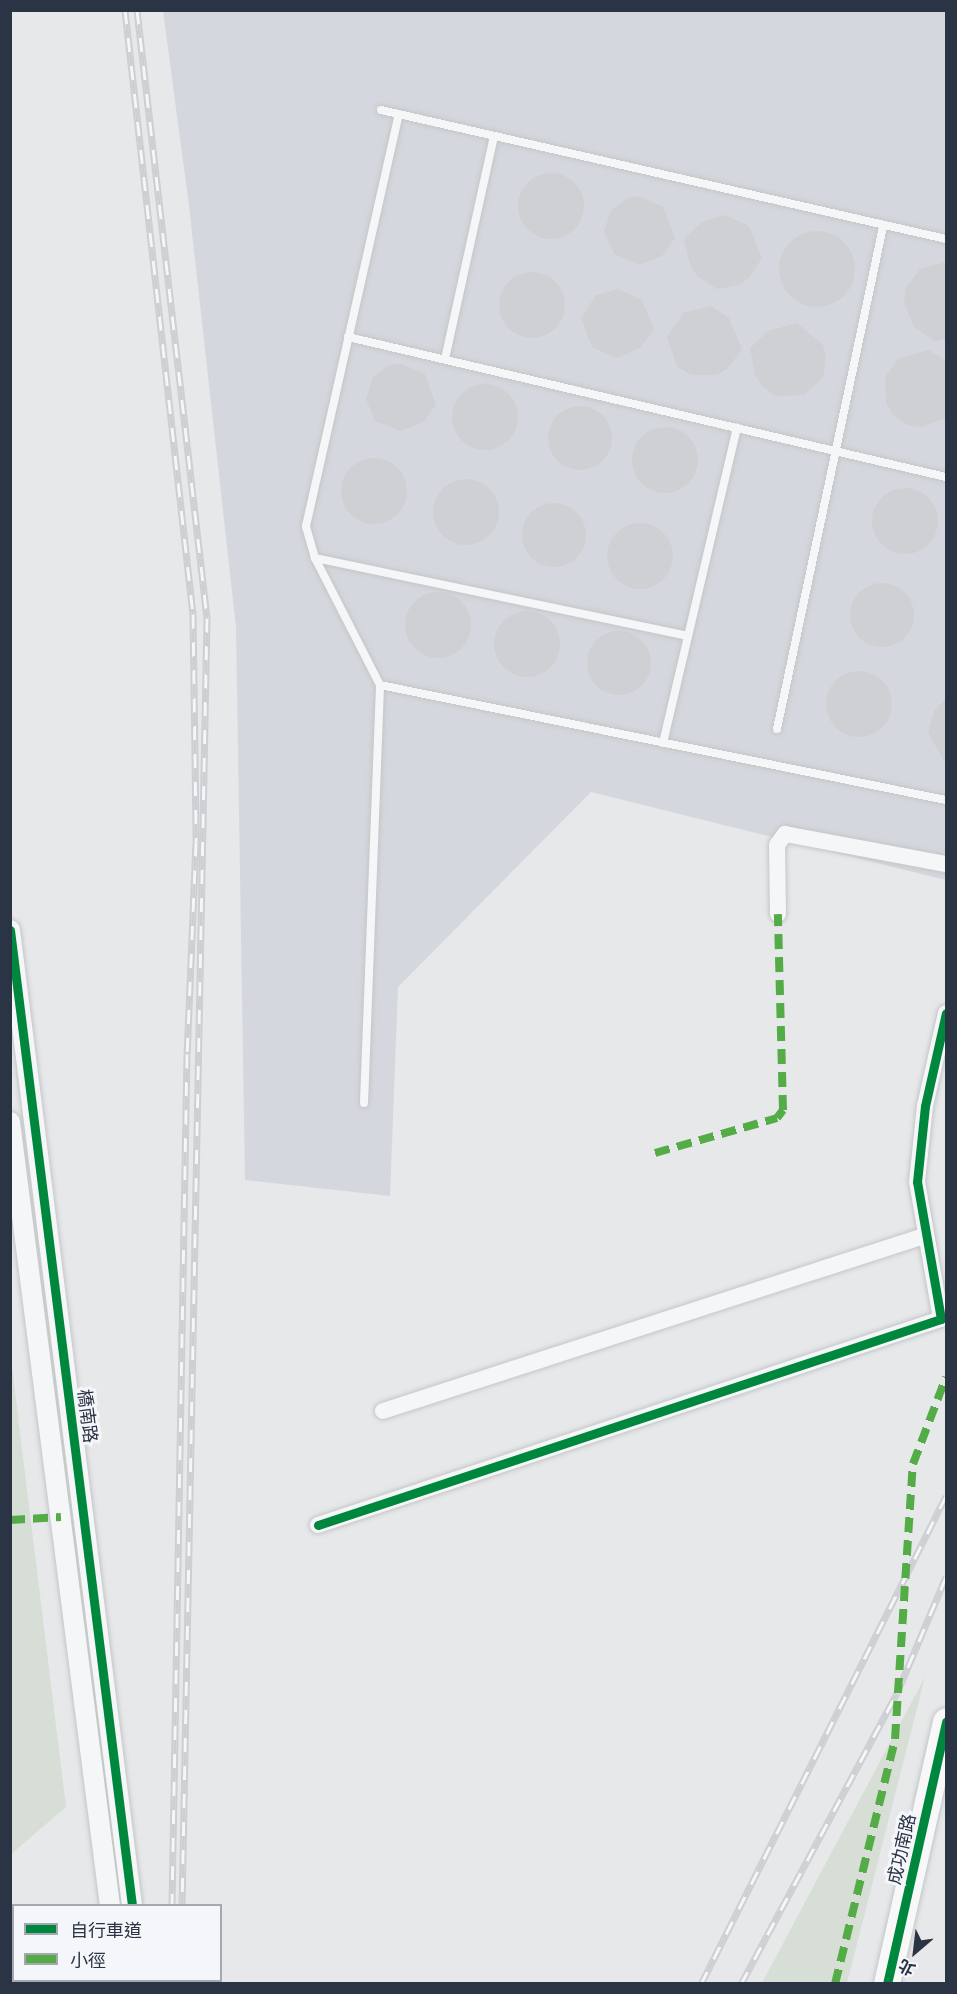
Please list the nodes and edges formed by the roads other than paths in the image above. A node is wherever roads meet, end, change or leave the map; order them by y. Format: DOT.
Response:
graph roads {
  1 [pos="381,110"];
  2 [pos="399,114"];
  3 [pos="494,136"];
  4 [pos="884,227"];
  5 [pos="946,239"];
  6 [pos="348,337"];
  7 [pos="445,359"];
  8 [pos="737,428"];
  9 [pos="835,450"];
  10 [pos="946,477"];
  11 [pos="315,558"];
  12 [pos="688,636"];
  13 [pos="380,685"];
  14 [pos="777,729"];
  15 [pos="663,743"];
  16 [pos="946,800"];
  17 [pos="946,864"];
  18 [pos="778,914"];
  19 [pos="10,930"];
  20 [pos="946,1013"];
  21 [pos="364,1103"];
  22 [pos="10,1122"];
  23 [pos="924,1236"];
  24 [pos="383,1411"];
  25 [pos="318,1525"];
  26 [pos="946,1722"];
  27 [pos="110,1904"];
  28 [pos="132,1904"];
  29 [pos="888,1983"];
  1 -- 2 [label="lane"];
  2 -- 3 [label="lane"];
  2 -- 6 [label="lane"];
  3 -- 4 [label="lane"];
  3 -- 7 [label="lane"];
  4 -- 5 [label="lane"];
  4 -- 9 [label="lane"];
  6 -- 7 [label="lane"];
  6 -- 11 [label="lane"];
  7 -- 8 [label="lane"];
  8 -- 9 [label="lane"];
  8 -- 12 [label="lane"];
  9 -- 10 [label="lane"];
  9 -- 14 [label="lane"];
  11 -- 12 [label="lane"];
  11 -- 13 [label="lane"];
  12 -- 15 [label="lane"];
  13 -- 15 [label="lane"];
  13 -- 21 [label="lane"];
  15 -- 16 [label="lane"];
  17 -- 18 [label="street"];
  19 -- 28 [label="street, 橋南路"];
  20 -- 23 [label="street"];
  22 -- 27 [label="street"];
  23 -- 24 [label="street"];
  23 -- 25 [label="street"];
  26 -- 29 [label="main road, 成功南路"];
}
